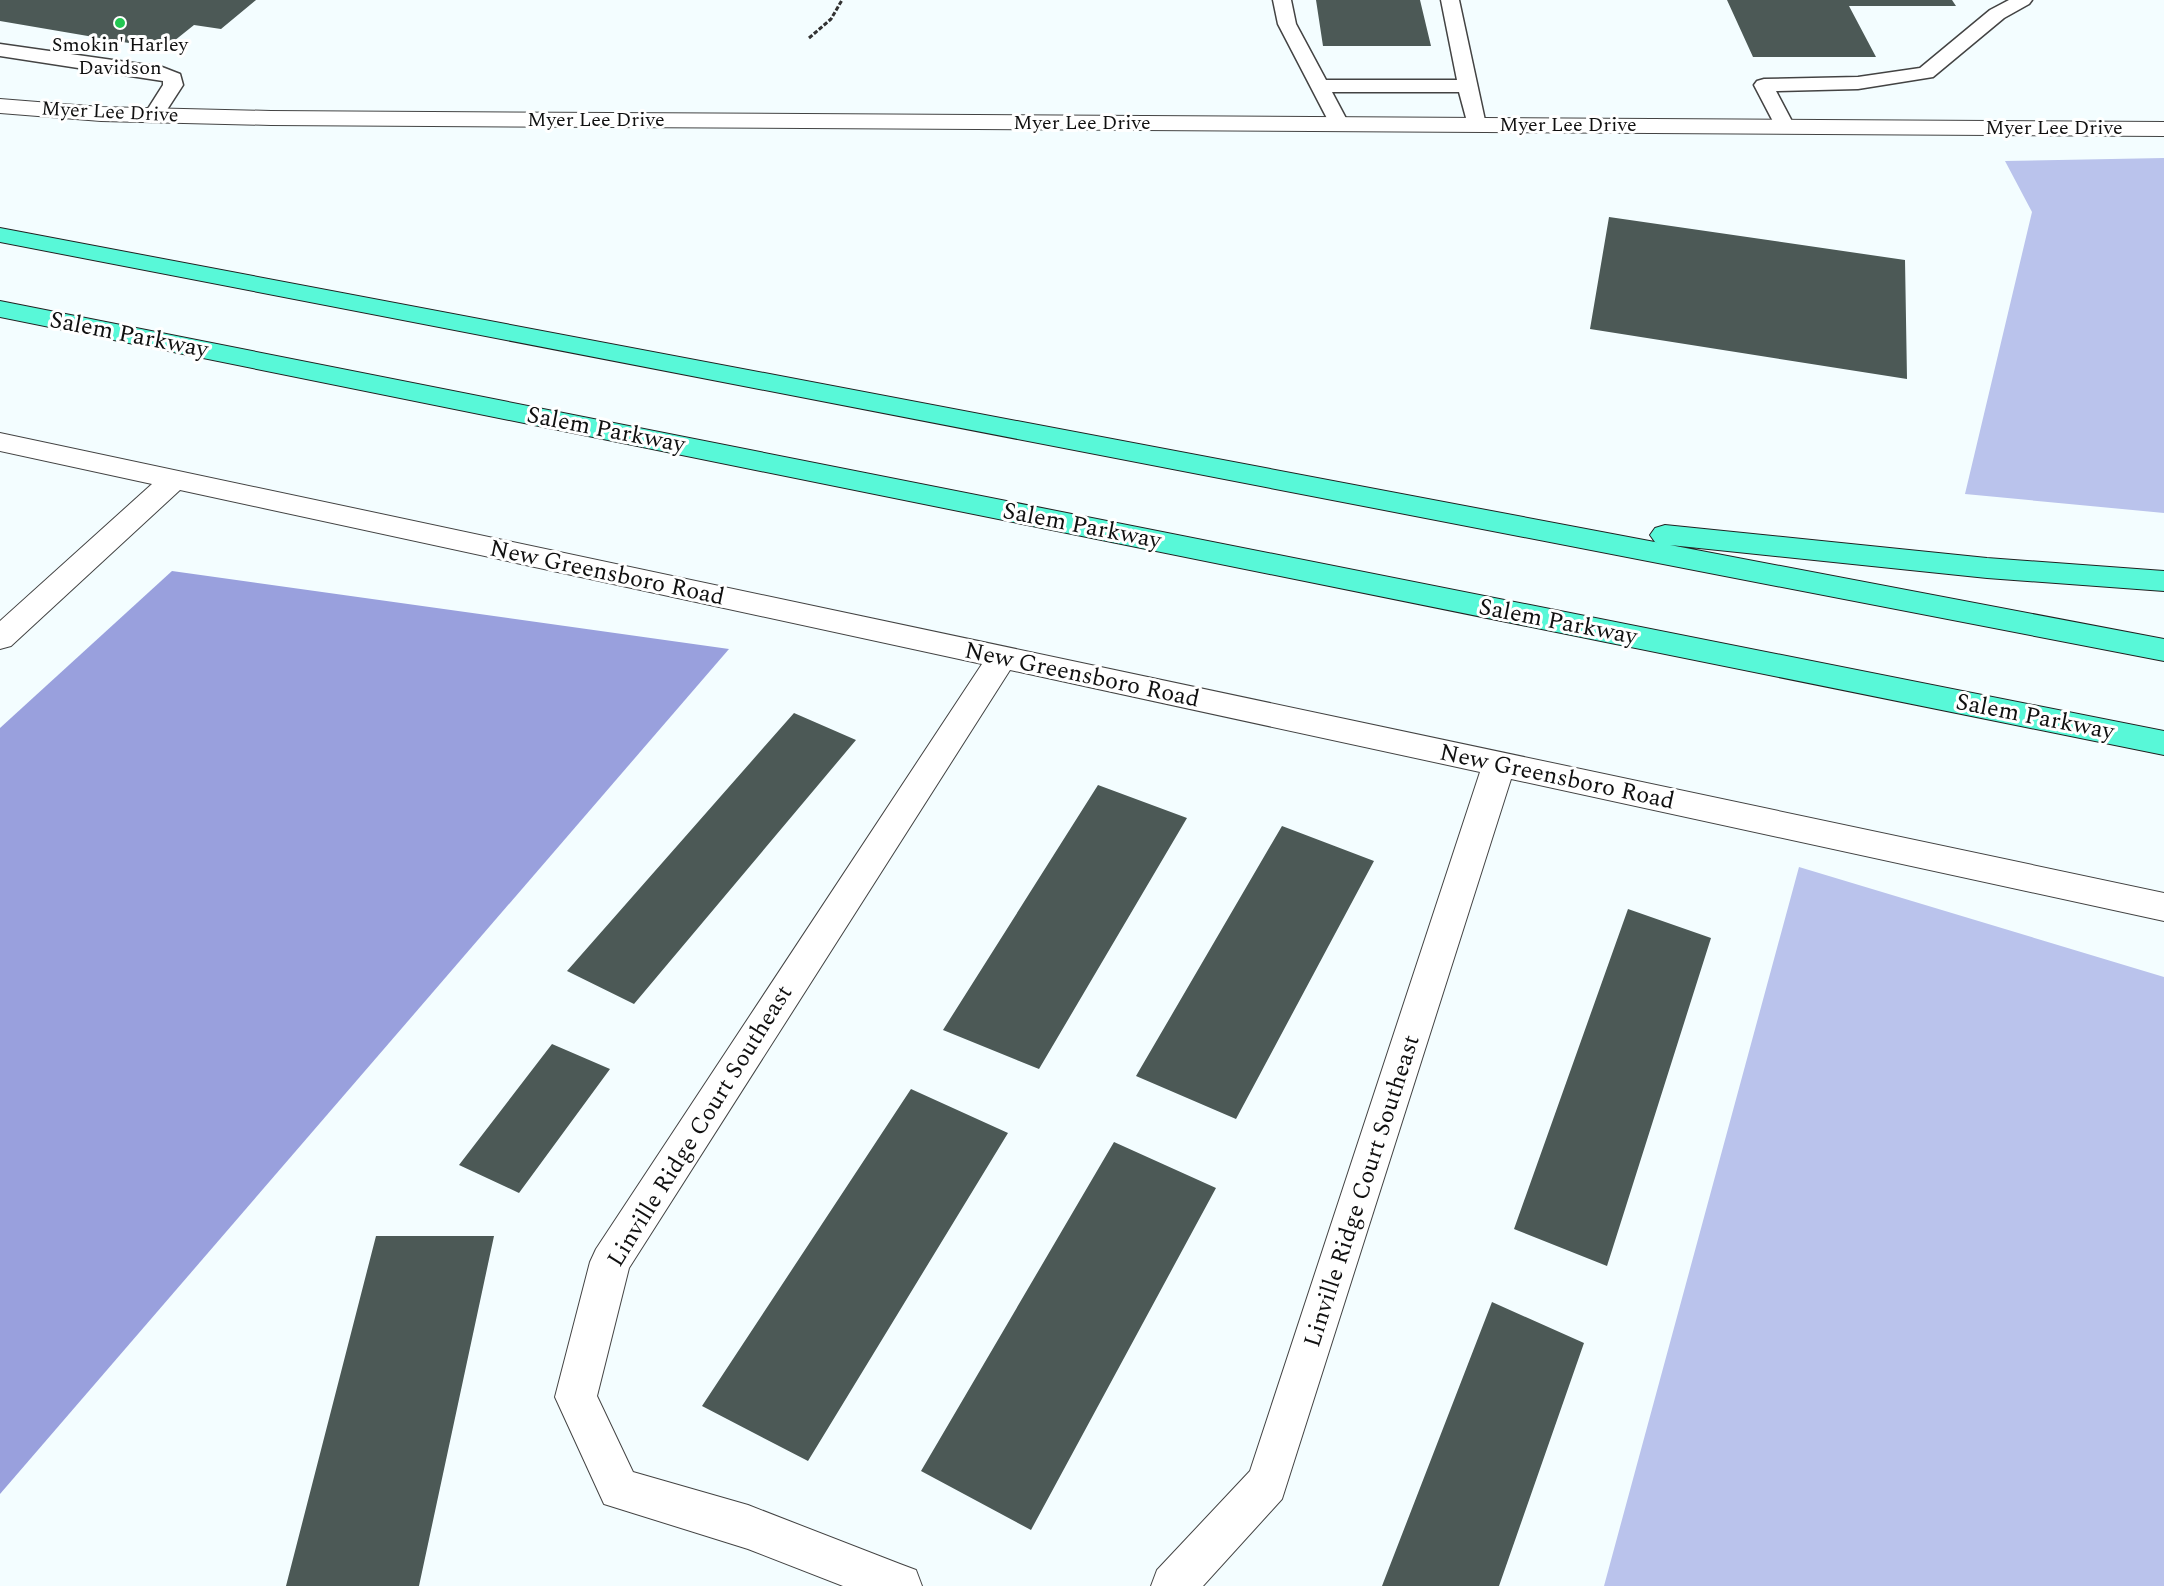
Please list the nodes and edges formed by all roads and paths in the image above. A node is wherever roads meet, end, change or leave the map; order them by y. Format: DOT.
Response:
graph roads {
  1 [pos="842,0"];
  2 [pos="1282,0"];
  3 [pos="1450,0"];
  4 [pos="2023,0"];
  5 [pos="809,38"];
  6 [pos="0,50"];
  7 [pos="1319,86"];
  8 [pos="1467,86"];
  9 [pos="0,106"];
  10 [pos="154,115"];
  11 [pos="1339,124"];
  12 [pos="1476,125"];
  13 [pos="1785,127"];
  14 [pos="2164,129"];
  15 [pos="0,235"];
  16 [pos="0,309"];
  17 [pos="0,442"];
  18 [pos="174,480"];
  19 [pos="1442,511"];
  20 [pos="2164,581"];
  21 [pos="0,638"];
  22 [pos="2164,650"];
  23 [pos="1002,658"];
  24 [pos="2164,743"];
  25 [pos="1499,764"];
  26 [pos="2164,908"];
  27 [pos="900,1586"];
  28 [pos="1173,1586"];
  1 -- 5 [label="path"];
  2 -- 7 [label="lane"];
  3 -- 8 [label="lane"];
  4 -- 13 [label="lane"];
  6 -- 10 [label="lane"];
  7 -- 8 [label="lane"];
  7 -- 11 [label="lane"];
  8 -- 12 [label="lane"];
  9 -- 10 [label="street, Myer Lee Drive"];
  10 -- 11 [label="street, Myer Lee Drive"];
  11 -- 12 [label="street, Myer Lee Drive"];
  12 -- 13 [label="street, Myer Lee Drive"];
  13 -- 14 [label="street, Myer Lee Drive"];
  15 -- 19 [label="highway"];
  16 -- 24 [label="highway, Salem Parkway"];
  17 -- 18 [label="street, New Greensboro Road"];
  18 -- 21 [label="street"];
  18 -- 23 [label="street, New Greensboro Road"];
  19 -- 20 [label="highway"];
  19 -- 22 [label="highway"];
  23 -- 25 [label="street, New Greensboro Road"];
  23 -- 27 [label="street, Linville Ridge Court Southeast"];
  25 -- 26 [label="street, New Greensboro Road"];
  25 -- 28 [label="street, Linville Ridge Court Southeast"];
}
